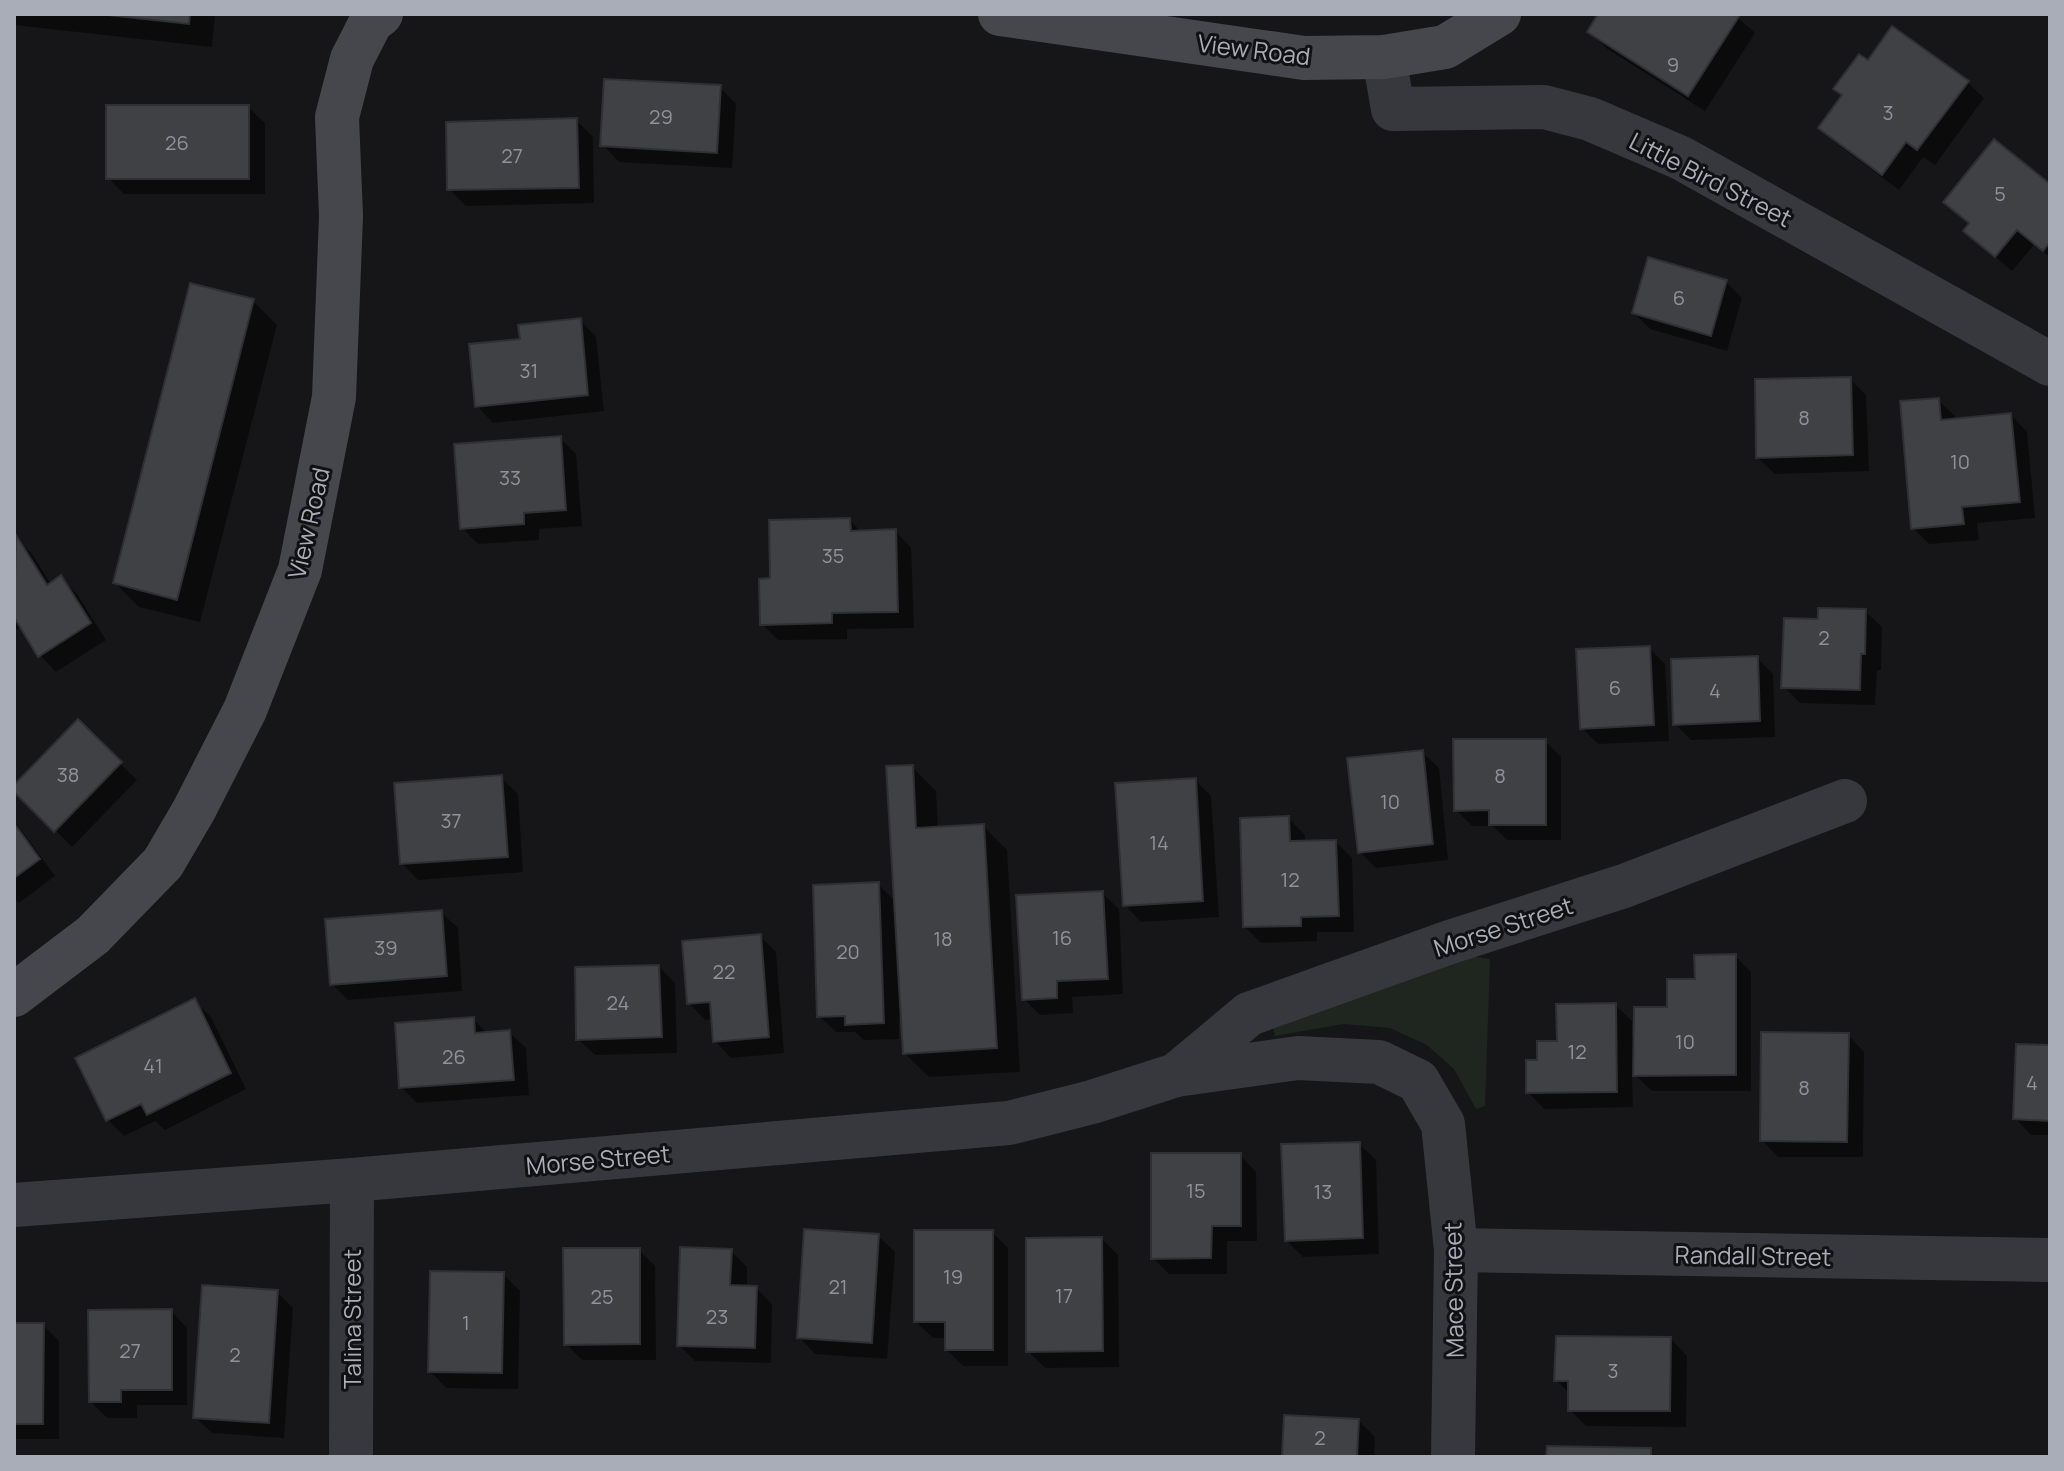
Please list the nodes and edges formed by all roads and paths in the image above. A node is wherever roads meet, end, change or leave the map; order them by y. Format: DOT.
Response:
graph roads {
  1 [pos="381,14"];
  2 [pos="1000,14"];
  3 [pos="1499,14"];
  4 [pos="1384,57"];
  5 [pos="2050,364"];
  6 [pos="1845,801"];
  7 [pos="14,995"];
  8 [pos="1176,1075"];
  9 [pos="1443,1124"];
  10 [pos="352,1180"];
  11 [pos="14,1205"];
  12 [pos="1456,1250"];
  13 [pos="2050,1260"];
  14 [pos="351,1457"];
  15 [pos="1453,1457"];
  1 -- 7 [label="street, View Road"];
  2 -- 4 [label="street, View Road"];
  3 -- 4 [label="street, View Road"];
  4 -- 5 [label="street, Little Bird Street"];
  6 -- 8 [label="street, Morse Street"];
  8 -- 9 [label="street, Morse Street"];
  8 -- 10 [label="street, Morse Street"];
  9 -- 12 [label="street, Mace Street"];
  10 -- 11 [label="street, Morse Street"];
  10 -- 14 [label="street, Talina Street"];
  12 -- 13 [label="street, Randall Street"];
  12 -- 15 [label="street, Mace Street"];
}
